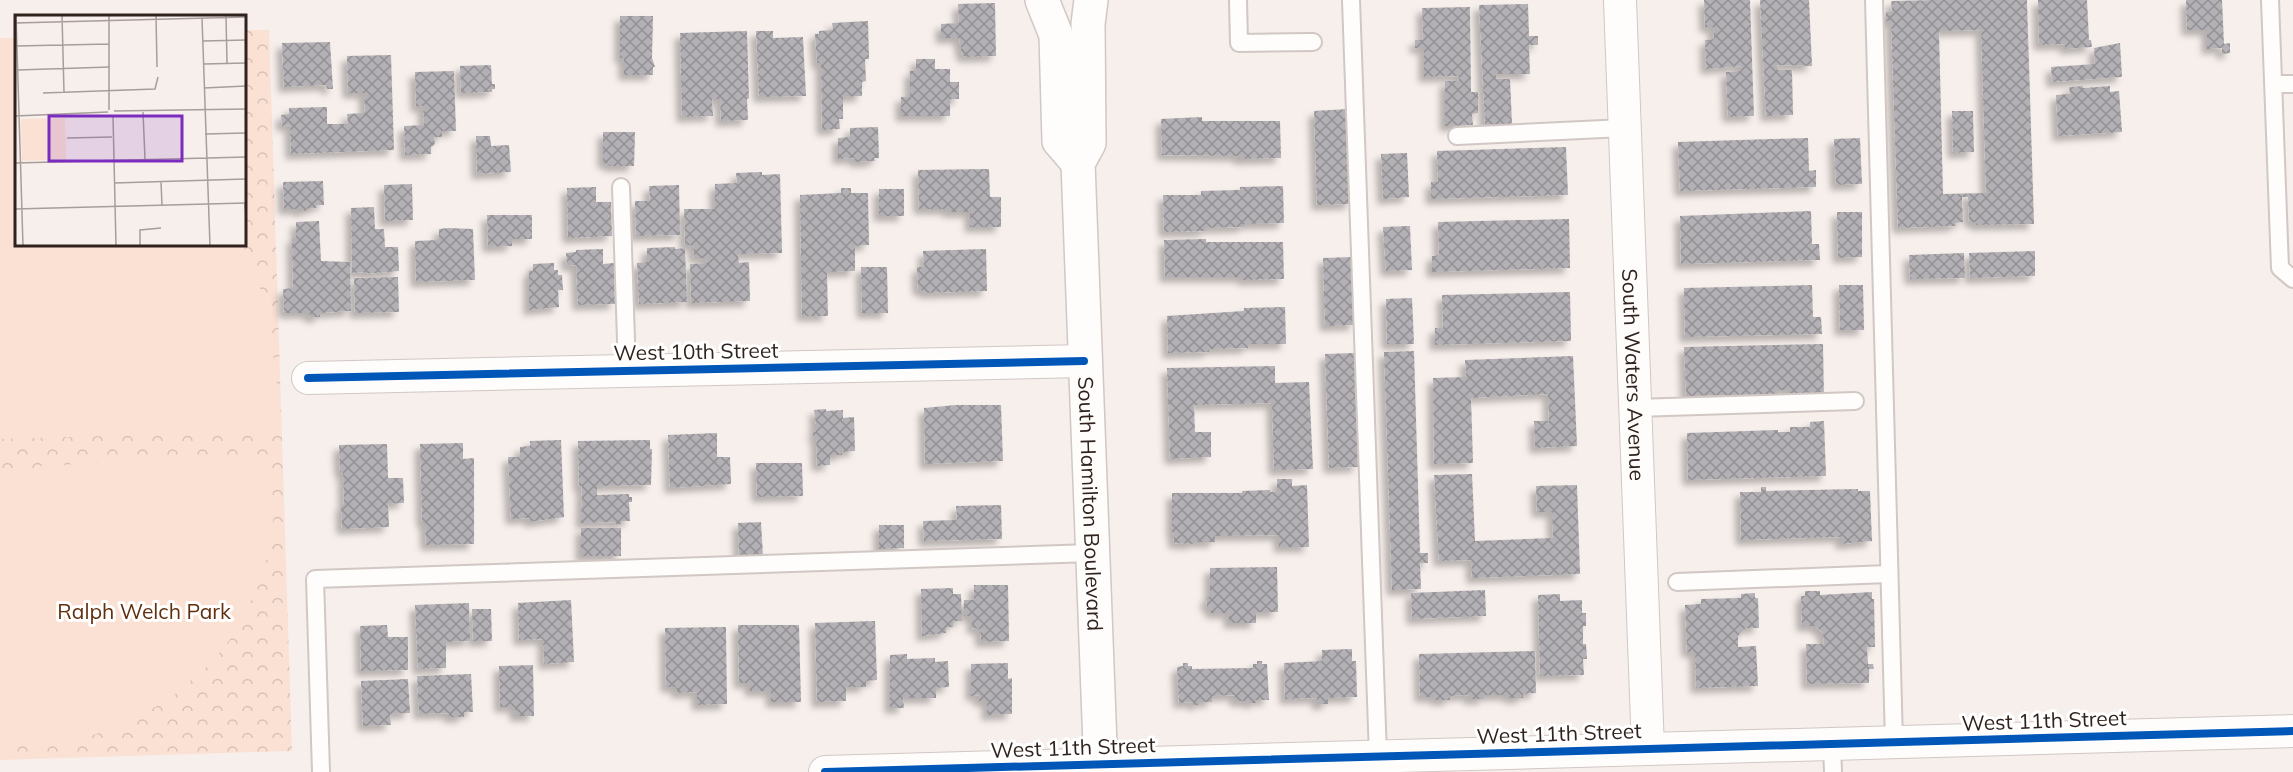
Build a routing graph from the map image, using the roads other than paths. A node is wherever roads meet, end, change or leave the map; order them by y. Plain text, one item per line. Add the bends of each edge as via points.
1 (1042, 0) edge
2 (1056, 0) edge
3 (1079, 0) edge
4 (1092, 0) edge
5 (1238, 0) edge
6 (1351, 0) edge
7 (1620, 0) edge
8 (1874, 0) edge
9 (2270, 0) edge
10 (1313, 42) dead end
11 (2275, 84) junction
12 (2293, 84) edge
13 (1624, 128) junction
14 (1457, 136) dead end
15 (1078, 163) junction
16 (621, 187) dead end
17 (2293, 279) edge
18 (1084, 361) junction
19 (627, 371) junction
20 (308, 378) dead end
21 (1855, 401) dead end
22 (1635, 408) junction
23 (1092, 553) junction
24 (1889, 574) junction
25 (1677, 582) dead end
26 (2293, 731) edge
27 (1894, 742) junction
28 (1648, 749) junction
29 (1378, 756) junction
30 (1833, 758) edge
31 (1101, 768) edge
32 (321, 772) edge
33 (825, 772) edge

1 - 15 street via 1056,35 1059,141
2 - 3 street
4 - 15 street, South Hamilton Boulevard via 1088,24 1089,143
5 - 10 lane via 1239,43
6 - 29 lane
7 - 13 street, South Waters Avenue
8 - 24 lane
9 - 11 lane
11 - 12 lane
11 - 17 lane via 2280,268
13 - 14 lane
13 - 22 street, South Waters Avenue
15 - 18 street, South Hamilton Boulevard
16 - 19 lane
18 - 19 street, West 10th Street
18 - 23 street, South Hamilton Boulevard
19 - 20 street, West 10th Street
21 - 22 lane
22 - 28 street, South Waters Avenue
23 - 31 street, South Hamilton Boulevard
23 - 32 lane via 315,579
24 - 25 lane
24 - 27 lane
26 - 27 street, West 11th Street
27 - 30 street, West 11th Street
28 - 29 street, West 11th Street
28 - 30 street, West 11th Street
29 - 31 street, West 11th Street
31 - 33 street, West 11th Street

